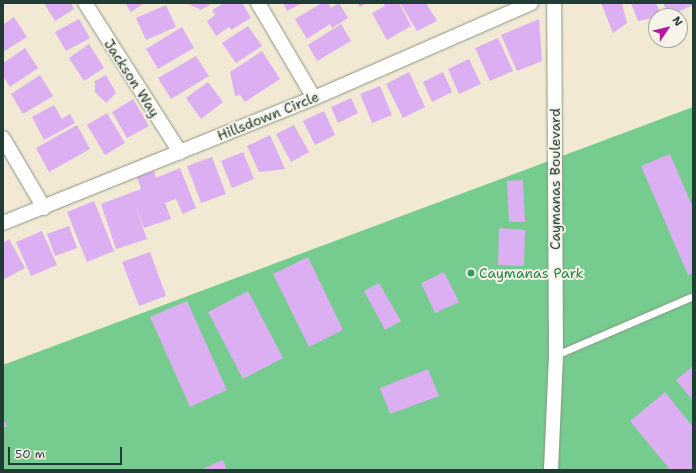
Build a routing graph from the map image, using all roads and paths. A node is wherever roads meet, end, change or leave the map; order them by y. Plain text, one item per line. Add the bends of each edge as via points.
1 (84, 3) edge
2 (258, 3) edge
3 (531, 3) edge
4 (554, 3) edge
5 (314, 98) junction
6 (3, 138) edge
7 (180, 152) junction
8 (44, 208) junction
9 (3, 223) edge
10 (693, 296) edge
11 (556, 355) junction
12 (551, 470) edge

1 - 7 street, Jackson Way
2 - 5 street
3 - 5 street, Hillsdown Circle
4 - 11 street, Caymanas Boulevard
5 - 7 street, Hillsdown Circle
6 - 8 street
7 - 8 street, Hillsdown Circle
8 - 9 street, Hillsdown Circle
10 - 11 lane
11 - 12 street, Caymanas Boulevard

